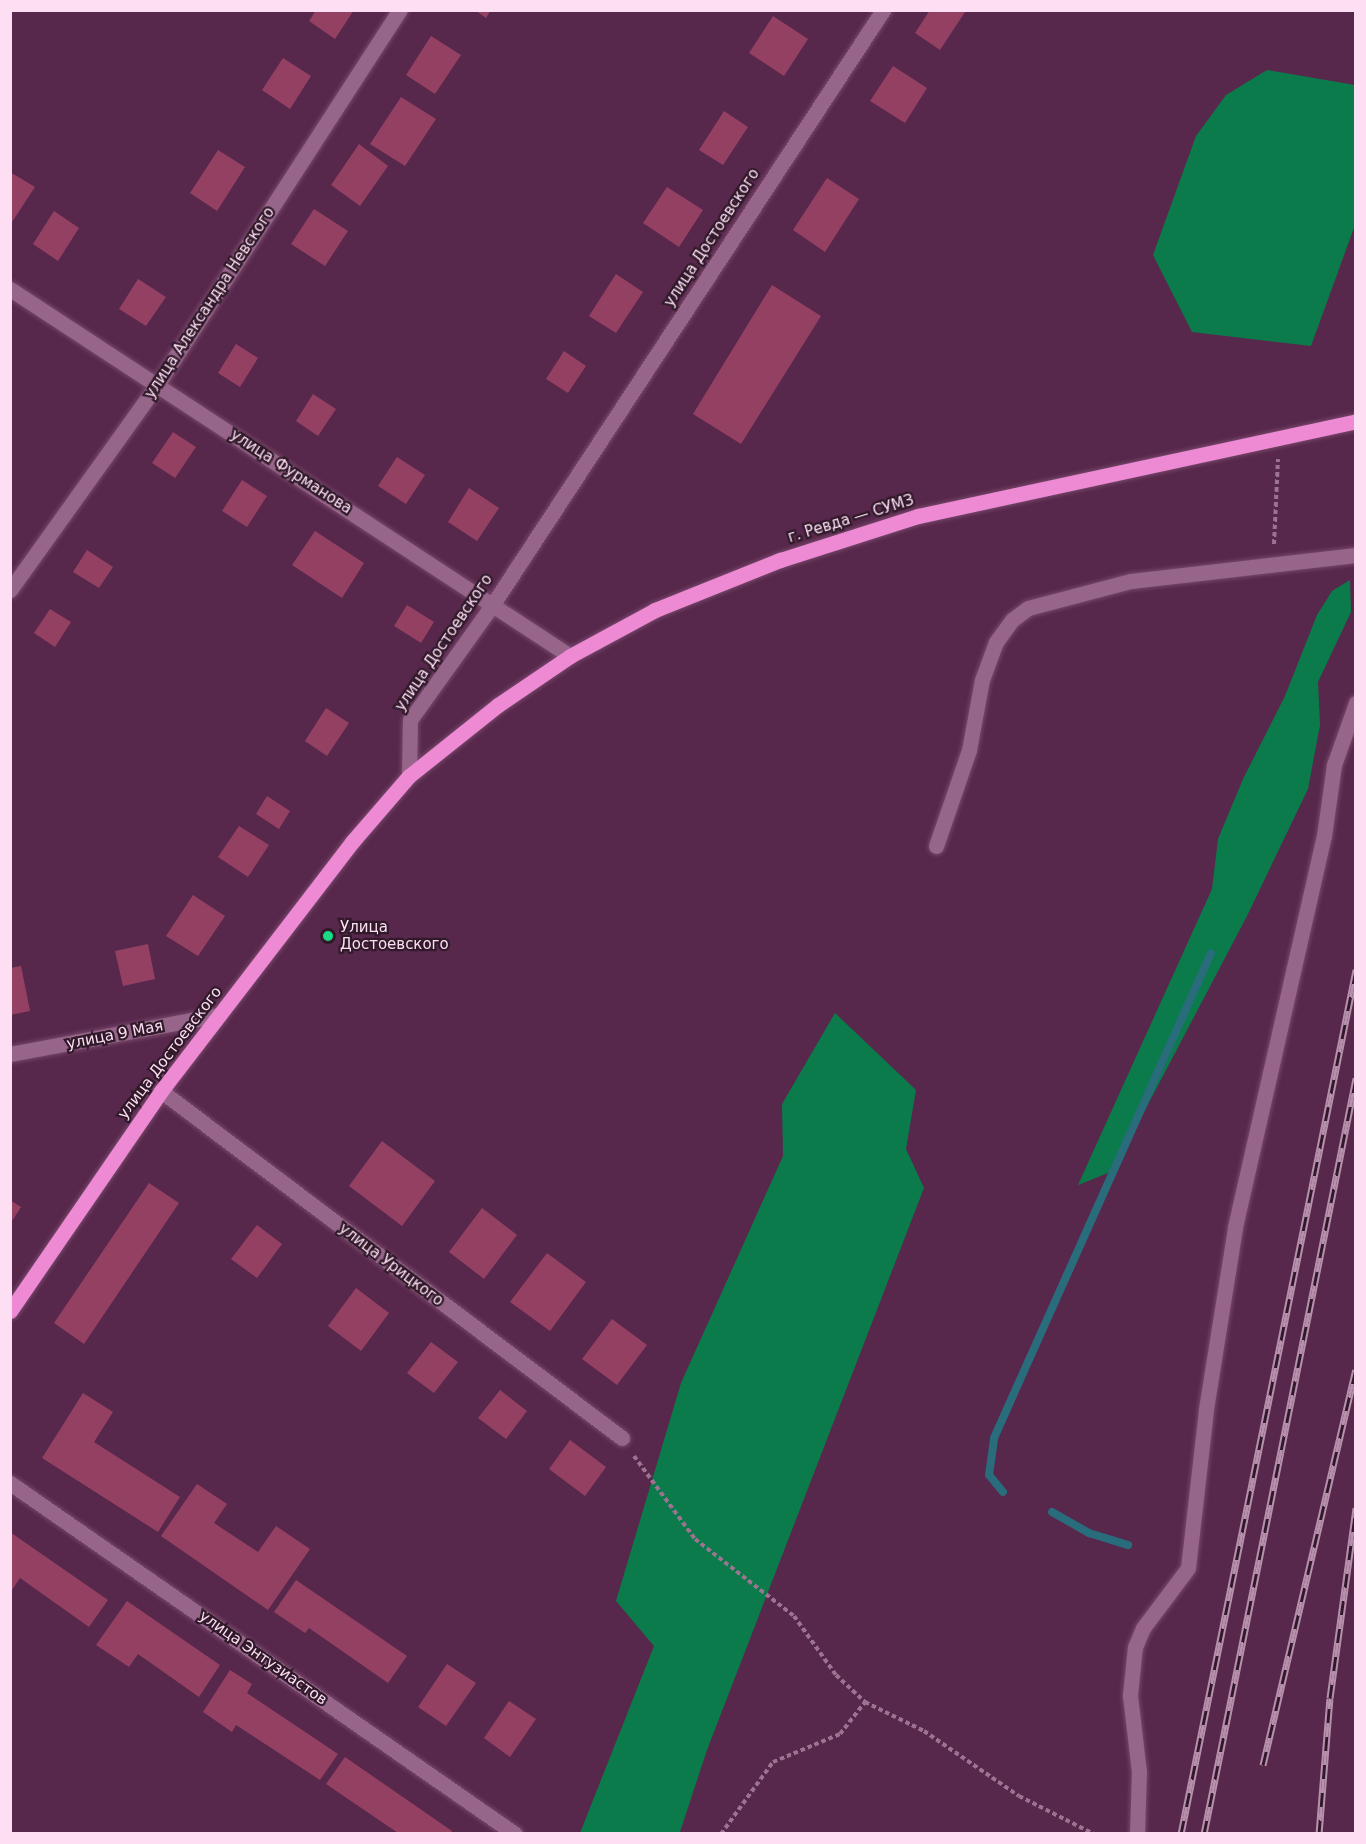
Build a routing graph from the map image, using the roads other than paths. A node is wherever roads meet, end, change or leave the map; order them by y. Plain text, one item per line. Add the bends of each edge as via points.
1 (400, 10) edge
2 (883, 10) edge
3 (10, 289) edge
4 (157, 385) junction
5 (1356, 421) edge
6 (1356, 555) edge
7 (10, 590) edge
8 (493, 604) junction
9 (570, 656) junction
10 (1356, 703) edge
11 (409, 776) junction
12 (936, 846) dead end
13 (219, 1016) junction
14 (10, 1054) edge
15 (161, 1091) junction
16 (10, 1311) edge
17 (622, 1438) road end
18 (10, 1483) edge
19 (515, 1833) edge
20 (1137, 1833) edge

1 - 4 street, улица Александра Невского
2 - 8 street, улица Достоевского
3 - 4 street, улица Фурманова
4 - 7 street, улица Александра Невского
4 - 8 street, улица Фурманова
5 - 9 main road, г. Ревда — СУМЗ via 918,516 780,560 666,606
6 - 12 street via 1081,591 1028,608 1012,620 996,642 982,680 969,750
8 - 9 street, улица Фурманова
8 - 11 street, улица Достоевского via 410,720
9 - 11 main road, г. Ревда — СУМЗ via 498,705
10 - 20 street via 1334,765 1324,836 1235,1227 1206,1409 1188,1568 1134,1647 1130,1695 1139,1772
11 - 13 main road, улица Достоевского via 352,842
13 - 14 street, улица 9 Мая
13 - 15 main road, улица Достоевского
15 - 16 main road, улица Достоевского
15 - 17 street, улица Урицкого
18 - 19 street, улица Энтузиастов

